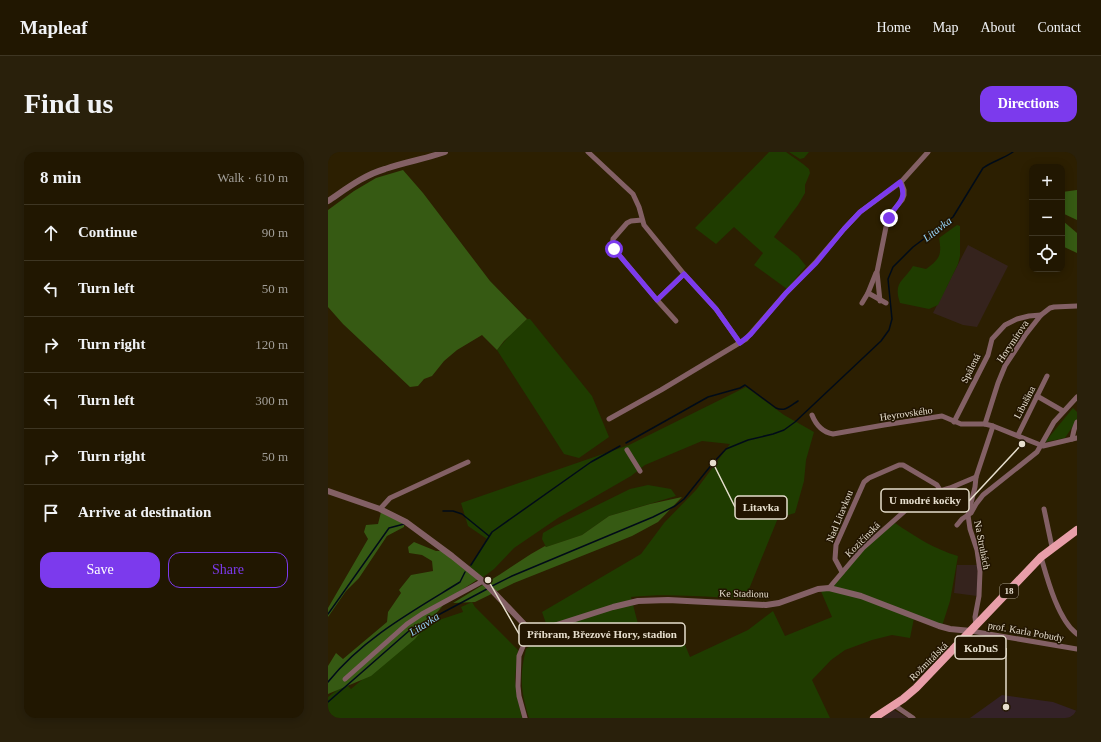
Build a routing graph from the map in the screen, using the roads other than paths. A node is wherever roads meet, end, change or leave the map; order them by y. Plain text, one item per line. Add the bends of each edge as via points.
1 (445, 152) edge
2 (588, 152) edge
3 (928, 152) edge
4 (900, 182) junction
5 (328, 201) edge
6 (642, 220) junction
7 (877, 272) junction
8 (684, 274) junction
9 (868, 293) junction
10 (657, 300) junction
11 (880, 301) junction
12 (862, 303) dead end
13 (886, 303) dead end
14 (1077, 306) edge
15 (1042, 315) junction
16 (676, 321) dead end
17 (740, 343) junction
18 (1047, 376) dead end
19 (1037, 396) junction
20 (1077, 397) edge
21 (1063, 411) junction
22 (812, 415) dead end
23 (609, 419) dead end
24 (954, 422) junction
25 (1077, 422) edge
26 (985, 424) junction
27 (993, 426) junction
28 (1018, 435) junction
29 (1075, 438) edge
30 (1040, 445) junction
31 (627, 450) dead end
32 (468, 462) dead end
33 (640, 471) dead end
34 (976, 477) junction
35 (940, 490) junction
36 (328, 491) edge
37 (380, 509) junction
38 (1044, 509) dead end
39 (968, 515) junction
40 (957, 525) dead end
41 (1077, 530) edge
42 (1052, 548) junction
43 (1041, 557) junction
44 (842, 572) junction
45 (484, 582) junction
46 (829, 588) junction
47 (974, 628) junction
48 (535, 630) junction
49 (1077, 634) edge
50 (1077, 649) edge
51 (345, 679) dead end
52 (894, 705) junction
53 (525, 718) edge
54 (874, 718) edge
55 (913, 718) edge

1 - 5 street via 379,171 363,178
2 - 6 street via 634,194
3 - 4 street
4 - 7 street via 904,195 887,222
4 - 17 street via 860,212 751,334
6 - 8 street
6 - 10 street via 627,223 613,239 612,246
7 - 9 street
7 - 11 street
8 - 10 street
8 - 17 street via 716,309
9 - 11 street
9 - 12 street
10 - 16 street
11 - 13 street
14 - 15 street via 1050,308
15 - 24 street, Spálená via 1017,319 1005,325 992,339 988,355
15 - 26 street, Horymírova via 1005,366
17 - 23 street
18 - 19 street, Libušina
19 - 21 street
19 - 28 street, Libušina
20 - 21 street, Na Struhách
21 - 30 street, Na Struhách
22 - 24 street, Heyrovského via 821,429 833,434 942,416
24 - 26 street, Heyrovského
25 - 29 street
26 - 27 street, Heyrovského
27 - 28 street, Heyrovského
27 - 34 street, Na Struhách
28 - 30 street, Heyrovského
29 - 30 street via 1047,446
30 - 39 street, Na Struhách via 1037,452 983,495
31 - 33 street
32 - 37 street via 390,498
34 - 35 street, Kozičínská
34 - 39 street, Na Struhách
35 - 44 street, Kozičínská via 906,510 863,548
35 - 44 street, Nad Litavkou via 937,485 903,465 864,482 836,545 835,559
36 - 37 street
37 - 45 street via 406,522
38 - 42 street
39 - 40 street, Na Struhách
39 - 47 street, Na Struhách via 980,570
41 - 42 main road, Rožmitálská / 18
42 - 43 main road, Rožmitálská / 18
43 - 47 main road, Rožmitálská / 18
43 - 49 street via 1056,601 1070,628
44 - 46 street, Kozičínská
45 - 48 street via 525,625
45 - 51 street via 407,624
46 - 47 street, Ke Stadionu via 861,596 944,628
46 - 48 street, Ke Stadionu via 766,605 638,601
47 - 50 street, prof. Karla Pobudy
47 - 52 main road, Rožmitálská / 18 via 916,688
48 - 53 street via 524,644 519,656 518,686
52 - 54 main road, Rožmitálská / 18
52 - 55 street

